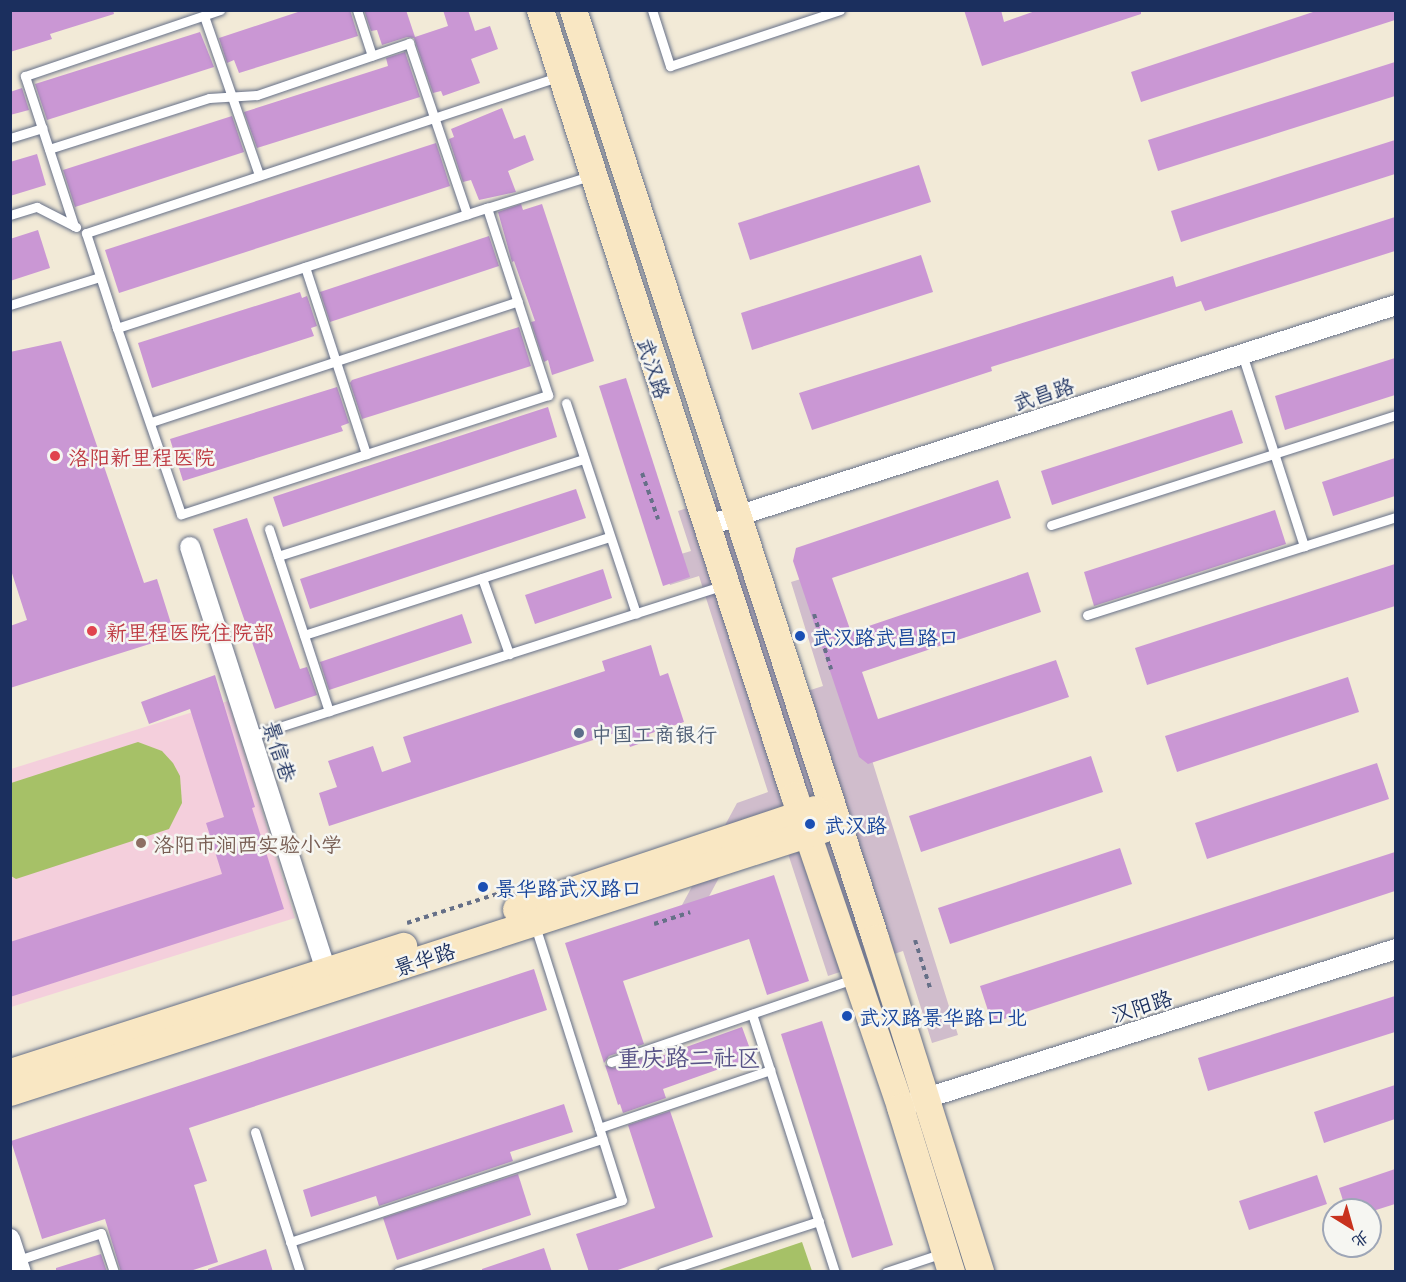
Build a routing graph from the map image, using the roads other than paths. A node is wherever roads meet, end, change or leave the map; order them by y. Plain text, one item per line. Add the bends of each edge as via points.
1 (220, 10) edge
2 (357, 10) edge
3 (540, 10) edge
4 (573, 10) edge
5 (652, 10) edge
6 (840, 10) edge
7 (204, 16) junction
8 (372, 56) junction
9 (560, 76) junction
10 (232, 96) junction
11 (435, 118) junction
12 (42, 128) junction
13 (10, 138) edge
14 (49, 149) junction
15 (259, 175) junction
16 (592, 175) junction
17 (487, 208) junction
18 (467, 214) junction
19 (10, 215) edge
20 (74, 226) junction
21 (86, 233) junction
22 (305, 267) junction
23 (100, 277) junction
24 (518, 302) junction
25 (10, 304) edge
26 (1395, 305) edge
27 (117, 328) junction
28 (1242, 354) junction
29 (336, 361) junction
30 (566, 403) dead end
31 (1395, 415) edge
32 (151, 422) junction
33 (366, 454) junction
34 (1274, 454) junction
35 (584, 459) junction
36 (737, 516) junction
37 (1395, 517) edge
38 (1051, 525) dead end
39 (706, 526) junction
40 (269, 529) dead end
41 (610, 537) junction
42 (1304, 546) junction
43 (190, 547) dead end
44 (278, 556) junction
45 (482, 578) junction
46 (725, 585) junction
47 (636, 614) junction
48 (1088, 615) dead end
49 (304, 635) junction
50 (509, 654) junction
51 (329, 711) junction
52 (251, 736) junction
53 (834, 814) junction
54 (803, 824) junction
55 (524, 906) junction
56 (1395, 949) edge
57 (326, 970) junction
58 (856, 978) junction
59 (752, 1014) junction
60 (611, 1062) dead end
61 (770, 1070) junction
62 (10, 1072) edge
63 (10, 1092) edge
64 (926, 1099) junction
65 (900, 1107) junction
66 (599, 1128) junction
67 (255, 1132) dead end
68 (602, 1139) junction
69 (819, 1221) junction
70 (10, 1239) edge
71 (290, 1242) junction
72 (948, 1262) edge
73 (19, 1266) edge
74 (114, 1272) edge
75 (300, 1272) edge
76 (398, 1272) edge
77 (662, 1272) edge
78 (835, 1272) edge
79 (886, 1272) edge
80 (980, 1272) edge

1 - 7 lane
2 - 8 lane
3 - 9 main road, 武汉路
4 - 36 main road, 武汉路
5 - 6 lane via 670,66
7 - 10 lane
7 - 12 lane via 25,76
8 - 10 lane via 257,96
8 - 11 lane via 409,43
9 - 11 lane
9 - 16 main road, 武汉路
10 - 14 lane via 209,98
10 - 15 lane
11 - 15 lane
11 - 18 lane
12 - 13 lane
12 - 14 lane
14 - 20 lane
15 - 21 lane
16 - 17 lane
16 - 39 main road, 武汉路
17 - 18 lane
17 - 24 lane
18 - 22 lane
19 - 20 lane via 37,207
20 - 21 lane
21 - 23 lane
22 - 27 lane
22 - 29 lane
23 - 25 lane
23 - 27 lane
24 - 29 lane
24 - 33 lane via 548,394
26 - 28 street, 武昌路
27 - 32 lane
28 - 34 lane
28 - 36 street, 武昌路
29 - 32 lane
29 - 33 lane
30 - 35 lane
31 - 34 lane
32 - 33 lane via 181,514
34 - 38 lane
34 - 42 lane
35 - 41 lane
35 - 44 lane
36 - 39 street, 武昌路
36 - 53 main road, 武汉路
37 - 42 lane
39 - 46 main road, 武汉路
40 - 44 lane
41 - 45 lane
41 - 47 lane
42 - 48 lane
43 - 52 street, 景信巷
44 - 49 lane
45 - 49 lane
45 - 50 lane
46 - 47 lane
46 - 54 main road, 武汉路
47 - 50 lane
49 - 51 lane
50 - 51 lane
51 - 52 lane
52 - 57 street, 景信巷
53 - 54 main road, 景华路
53 - 64 main road, 武汉路
54 - 55 main road, 景华路
54 - 58 main road, 武汉路
55 - 57 main road, 景华路
55 - 63 main road, 景华路
55 - 66 lane
56 - 64 street, 汉阳路
57 - 62 main road, 景华路
58 - 59 lane
58 - 65 main road, 武汉路
59 - 60 lane
59 - 61 lane
61 - 66 lane
61 - 69 lane
64 - 65 street, 汉阳路
64 - 80 main road, 武汉路
65 - 72 main road, 武汉路
66 - 68 lane
67 - 71 lane
68 - 71 lane
68 - 76 lane via 622,1200
69 - 77 lane
69 - 78 lane
70 - 73 street
71 - 75 lane
72 - 79 lane
73 - 74 lane via 101,1233

